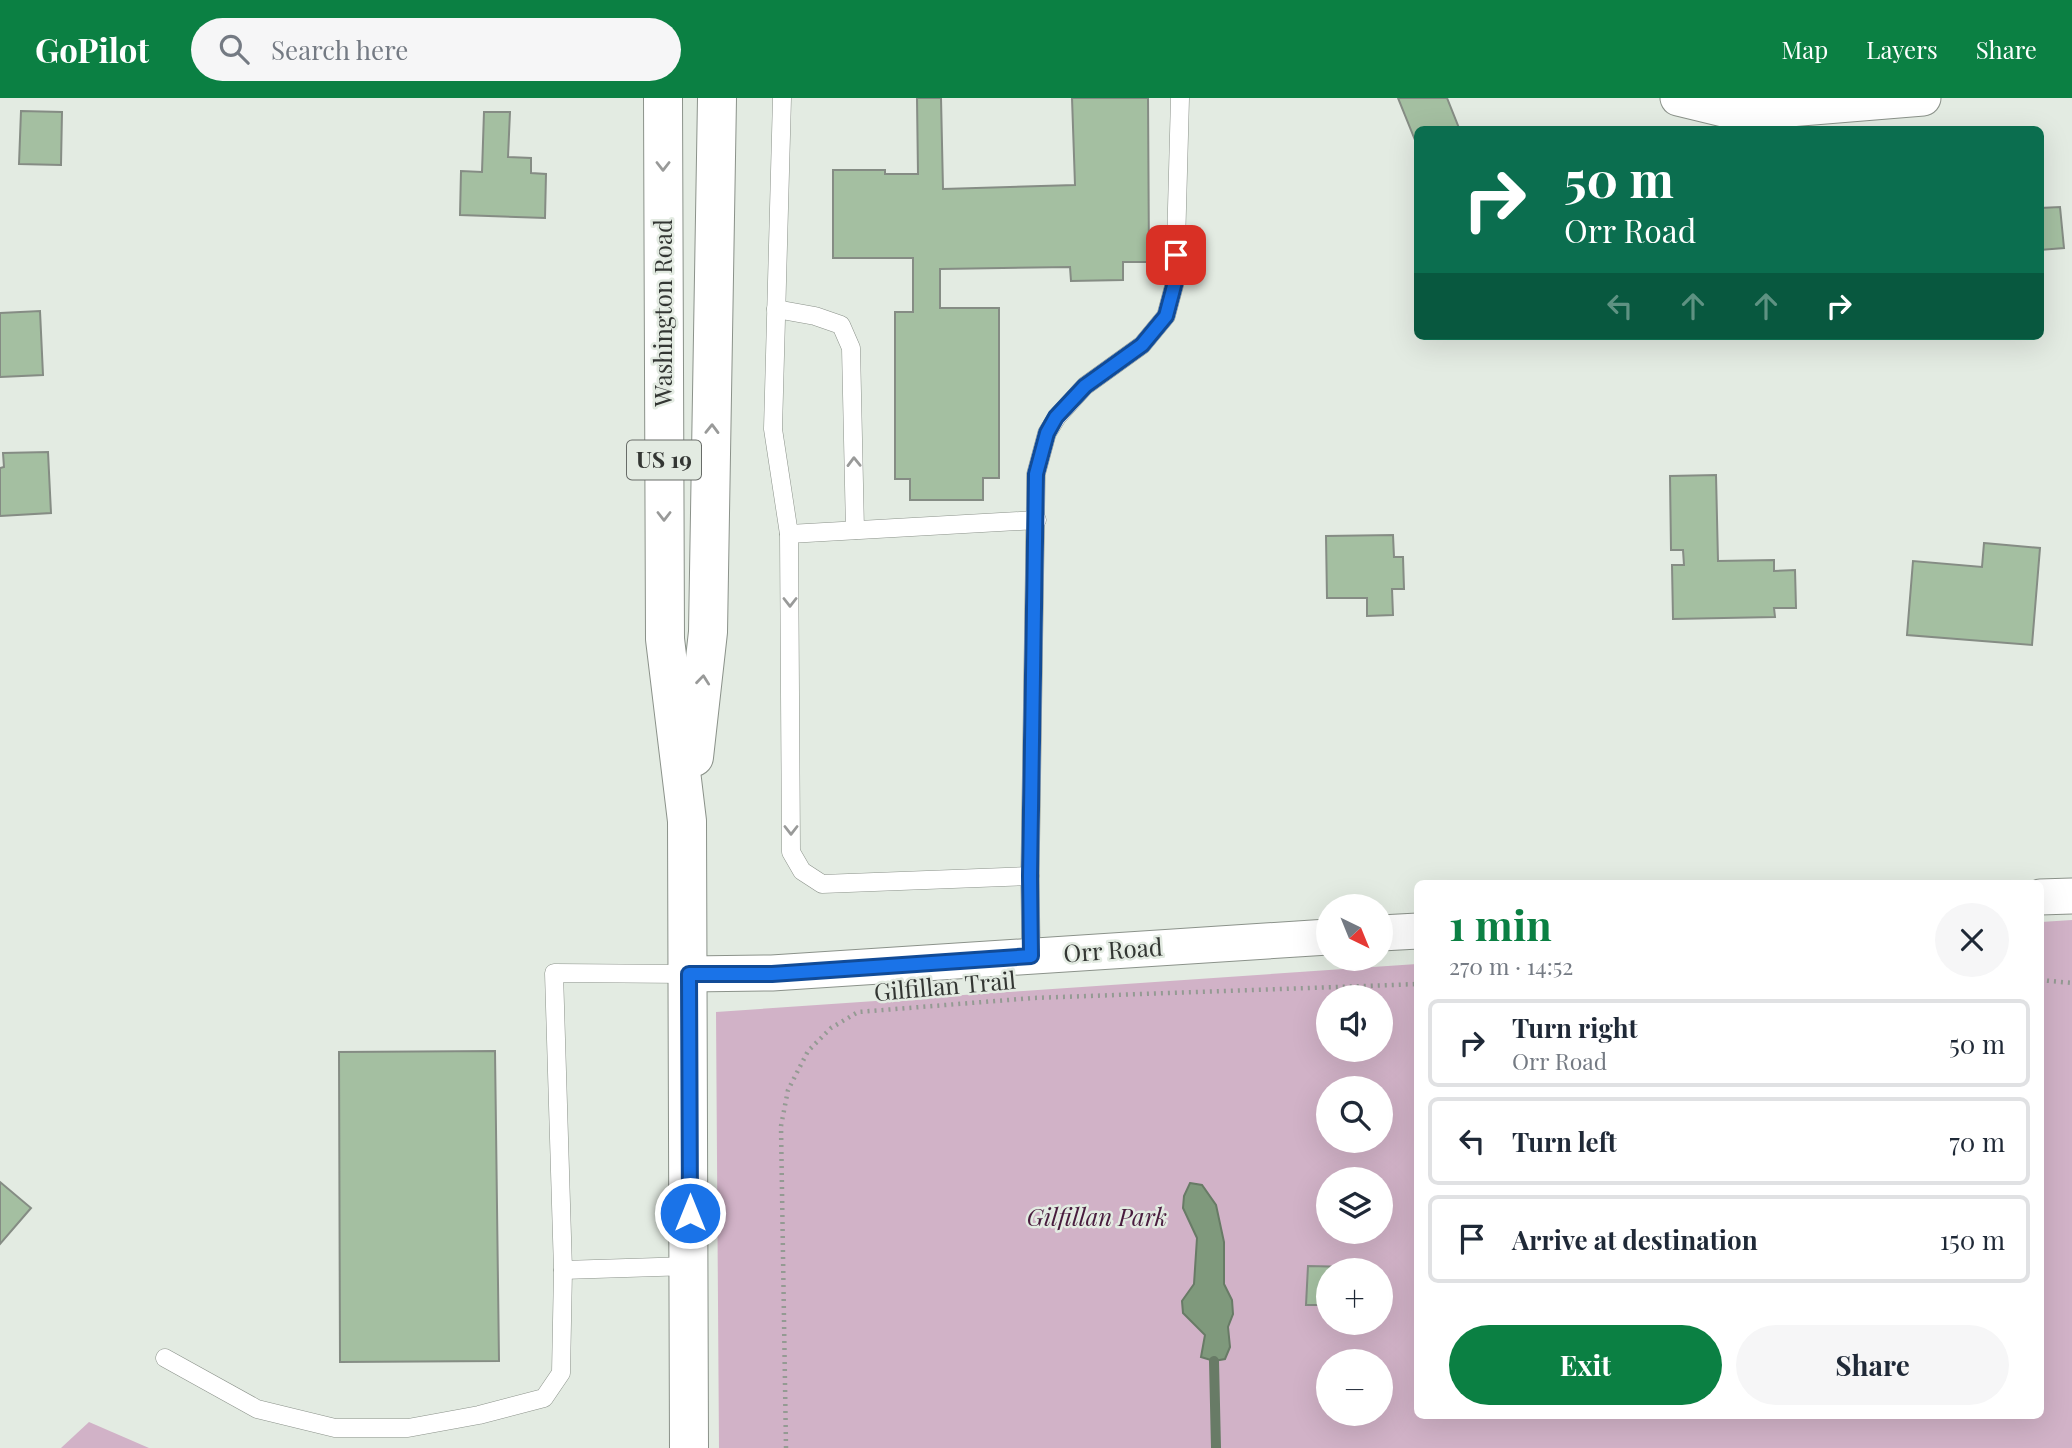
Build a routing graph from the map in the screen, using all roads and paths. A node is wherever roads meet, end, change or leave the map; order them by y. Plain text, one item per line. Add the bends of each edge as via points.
1 (663, 98) edge
2 (718, 98) edge
3 (782, 98) edge
4 (1180, 98) edge
5 (1678, 98) edge
6 (1923, 98) edge
7 (776, 309) junction
8 (1037, 520) junction
9 (855, 530) junction
10 (789, 534) junction
11 (687, 821) junction
12 (1030, 876) junction
13 (2072, 896) edge
14 (2044, 897) edge
15 (1414, 931) edge
16 (1393, 932) edge
17 (1316, 938) edge
18 (1031, 956) junction
19 (689, 974) junction
20 (2044, 980) edge
21 (2072, 983) edge
22 (1414, 984) edge
23 (690, 1266) junction
24 (563, 1270) junction
25 (165, 1358) dead end
26 (689, 1448) edge
27 (786, 1448) edge

1 -> 11 main road, Washington Road / US 19 via 665,639
11 -> 2 main road, Washington Road / US 19 via 708,632
3 - 7 lane
4 - 8 lane via 1175,282 1166,316 1142,345 1085,386 1056,417 1036,474
5 - 6 street via 1740,113
9 -> 7 lane via 851,348 841,326
7 - 10 lane via 773,429
8 - 9 lane
8 - 12 lane
9 - 10 lane
10 -> 12 lane via 791,852 802,872 822,884
11 - 19 main road, Washington Road / US 19
12 - 18 lane
13 - 14 street
15 - 16 street
17 - 18 street, Orr Road
18 - 19 street, Orr Road via 772,974
19 - 23 main road, Washington Road / US 19
19 - 24 lane via 554,973
20 - 21 path
22 - 27 path, Gilfillan Trail via 1033,998 858,1012 831,1028 808,1051 788,1090 781,1126
23 - 24 lane
23 - 26 main road, Washington Road / US 19
24 - 25 lane via 561,1373 544,1398 479,1415 408,1428 335,1428 257,1409

